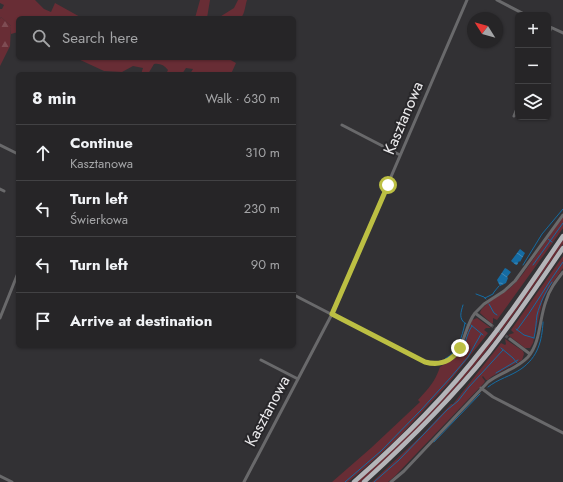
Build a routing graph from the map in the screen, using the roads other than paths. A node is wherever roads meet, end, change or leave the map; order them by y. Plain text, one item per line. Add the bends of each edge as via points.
1 (467, 0) edge
2 (497, 0) edge
3 (520, 12) edge
4 (551, 27) edge
5 (563, 33) edge
6 (342, 125) dead end
7 (0, 145) edge
8 (16, 153) edge
9 (400, 155) junction
10 (563, 215) edge
11 (563, 236) edge
12 (563, 248) edge
13 (563, 272) edge
14 (16, 278) edge
15 (296, 296) edge
16 (475, 313) junction
17 (332, 314) junction
18 (0, 318) edge
19 (491, 324) tunnel mouth
20 (510, 339) tunnel mouth
21 (530, 354) junction
22 (261, 360) dead end
23 (298, 379) junction
24 (481, 388) junction
25 (563, 433) edge
26 (0, 476) edge
27 (12, 482) edge
28 (244, 482) edge
29 (354, 482) edge
30 (364, 482) edge
31 (392, 482) edge

1 - 9 street, Kasztanowa
2 - 3 street
4 - 5 street
6 - 9 street
7 - 8 street
9 - 17 street, Kasztanowa
10 - 16 street via 515,281
11 - 29 highway via 477,356 418,422
12 - 30 highway via 477,366 416,433
13 - 21 street via 547,298 537,340
14 - 18 street
15 - 17 street
16 - 17 street via 458,352 438,364 418,359
16 - 19 street
17 - 23 street, Kasztanowa
20 - 21 street
21 - 24 street via 521,363
22 - 23 street
23 - 28 street, Kasztanowa
24 - 25 street via 496,399
24 - 31 street
26 - 27 street

